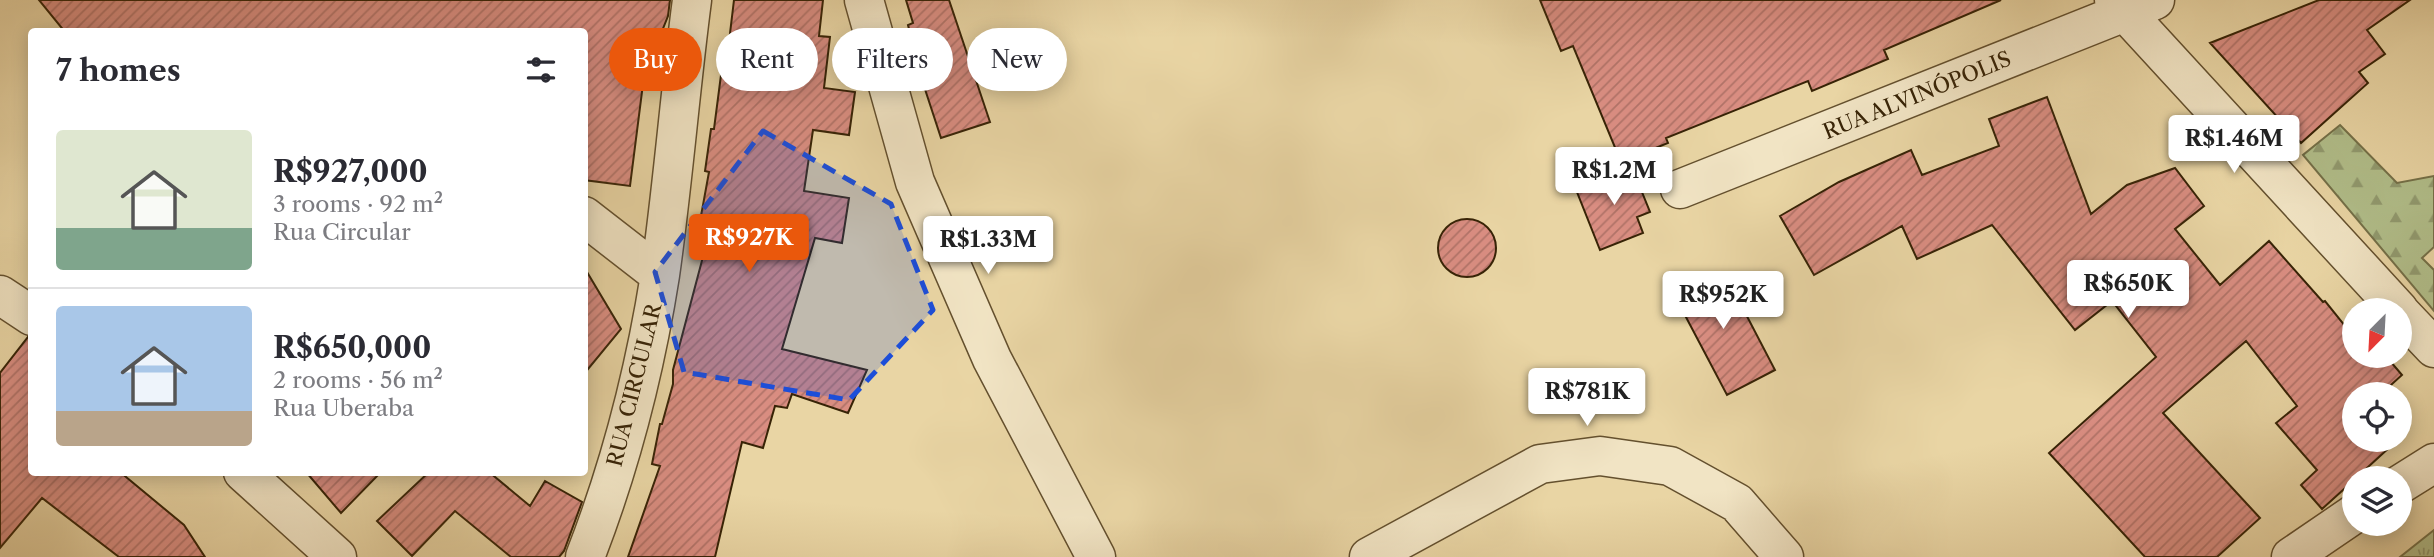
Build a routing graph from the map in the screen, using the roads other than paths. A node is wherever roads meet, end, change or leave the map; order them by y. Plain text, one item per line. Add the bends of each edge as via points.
1 (692, 0) edge
2 (864, 0) edge
3 (2131, 4) edge
4 (1680, 189) dead end
5 (588, 219) edge
6 (660, 275) junction
7 (0, 295) edge
8 (2388, 298) edge
9 (28, 313) edge
10 (2412, 324) edge
11 (2434, 348) edge
12 (2434, 463) edge
13 (247, 476) edge
14 (2412, 477) edge
15 (2342, 522) edge
16 (337, 557) edge
17 (585, 557) edge
18 (1096, 557) edge
19 (1369, 557) edge
20 (1784, 557) edge
21 (2291, 557) edge

1 - 6 street, RUA CIRCULAR
2 - 18 street via 915,182 992,359
3 - 4 street, RUA ALVINÓPOLIS
3 - 8 street
5 - 6 street
6 - 17 street, RUA CIRCULAR via 638,386
7 - 9 street
10 - 11 street
12 - 14 street
13 - 16 street
15 - 21 street
19 - 20 street via 1540,464 1600,456 1670,466 1681,472 1737,503

